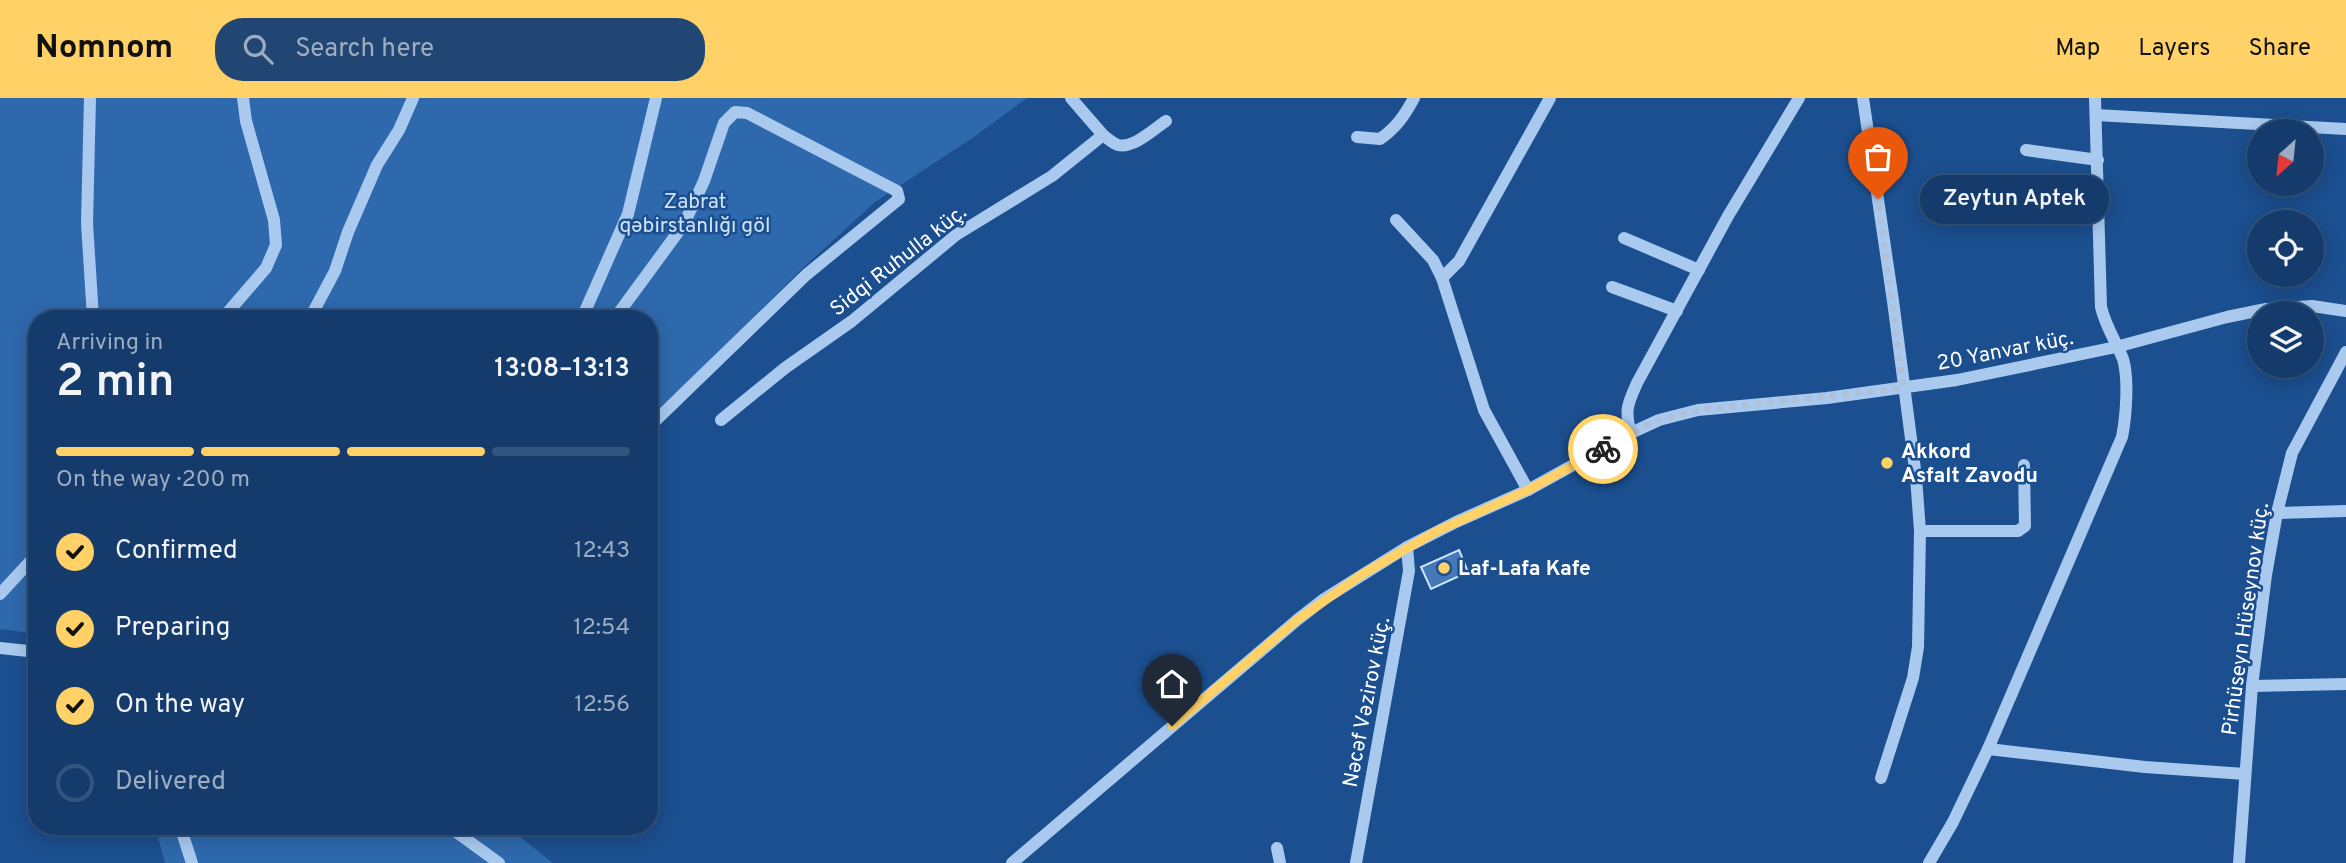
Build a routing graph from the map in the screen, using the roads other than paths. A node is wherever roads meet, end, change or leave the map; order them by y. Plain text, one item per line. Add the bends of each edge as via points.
1 (90, 98) edge
2 (243, 98) edge
3 (413, 98) edge
4 (656, 98) edge
5 (1071, 98) edge
6 (1414, 98) edge
7 (1550, 98) edge
8 (1799, 98) edge
9 (1863, 98) edge
10 (2095, 98) edge
11 (2096, 115) junction
12 (1166, 121) dead end
13 (2346, 129) edge
14 (1103, 135) junction
15 (1357, 137) dead end
16 (2026, 150) dead end
17 (2098, 160) junction
18 (1396, 220) dead end
19 (1624, 238) dead end
20 (1699, 270) junction
21 (1442, 278) junction
22 (1612, 287) dead end
23 (92, 310) edge
24 (230, 310) edge
25 (314, 310) edge
26 (586, 310) edge
27 (621, 310) edge
28 (1676, 311) junction
29 (2346, 311) edge
30 (2116, 347) junction
31 (2346, 352) edge
32 (1903, 388) junction
33 (658, 418) edge
34 (720, 420) dead end
35 (1631, 433) junction
36 (2024, 465) dead end
37 (1528, 490) junction
38 (2346, 511) edge
39 (2277, 513) junction
40 (1920, 531) junction
41 (1407, 547) junction
42 (28, 564) edge
43 (0, 594) edge
44 (0, 648) edge
45 (28, 651) edge
46 (2346, 684) edge
47 (2252, 687) junction
48 (1988, 749) junction
49 (2245, 774) junction
50 (1881, 778) dead end
51 (183, 835) edge
52 (460, 835) edge
53 (1277, 848) dead end
54 (192, 863) edge
55 (499, 863) edge
56 (1012, 863) edge
57 (1280, 863) edge
58 (1356, 863) edge
59 (1928, 863) edge
60 (2239, 863) edge

1 - 23 street via 87,223
2 - 24 street via 274,220 276,245 266,268
3 - 25 street via 377,165 335,271
4 - 26 street via 628,214
5 - 14 street
6 - 15 street via 1404,117 1380,139
7 - 21 street via 1459,261
8 - 20 street
9 - 32 street
10 - 11 street
11 - 13 street
11 - 17 street
12 - 14 street via 1125,145 1115,145
14 - 34 street, Sidqi Ruhulla küç. via 1052,176 956,235 852,321
16 - 17 street
17 - 30 street via 2101,307
18 - 21 street via 1433,260
19 - 20 street
20 - 28 street
21 - 37 street via 1484,410
22 - 28 street
27 - 33 street via 684,224 724,122 735,112 747,113 897,191 899,199 806,275
28 - 35 street via 1628,405
29 - 30 street, 20 Yanvar küç. via 2312,306 2266,309
30 - 32 street, 20 Yanvar küç.
30 - 48 street via 2123,360 2125,388 2122,437
31 - 39 street, Pirhüseyn Hüseynov küç. via 2292,453
32 - 35 street, 20 Yanvar küç. via 1698,410
32 - 40 street
35 - 37 street, 20 Yanvar küç.
36 - 40 street via 2025,526 2018,531
37 - 41 street, 20 Yanvar küç.
38 - 39 street
39 - 47 street, Pirhüseyn Hüseynov küç.
40 - 50 street via 1918,647 1913,678
41 - 56 street, 20 Yanvar küç. via 1297,620
41 - 58 street, Nəcəf Vəzirov küç. via 1409,571
42 - 43 street
44 - 45 street
46 - 47 street
47 - 49 street, Pirhüseyn Hüseynov küç.
48 - 49 street
48 - 59 street
49 - 60 street, Pirhüseyn Hüseynov küç.
51 - 54 street
52 - 55 street
53 - 57 street

